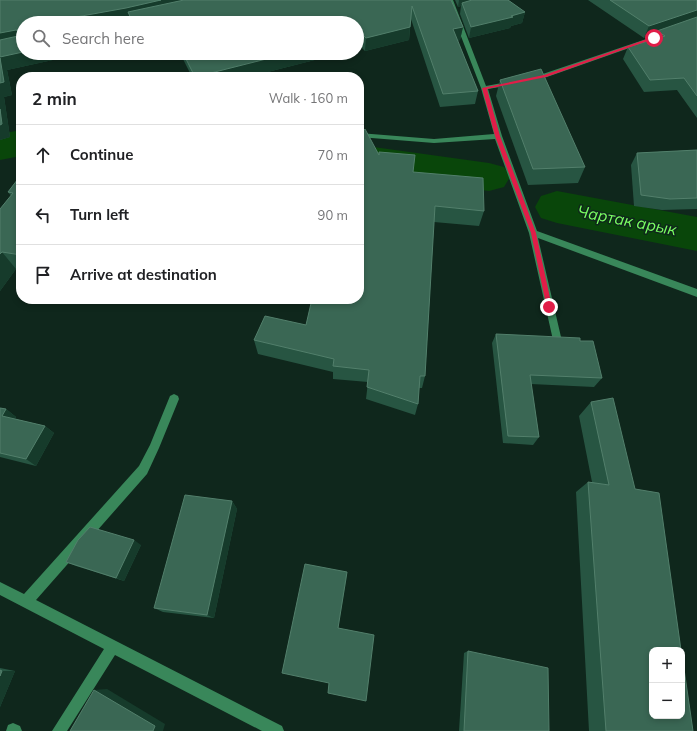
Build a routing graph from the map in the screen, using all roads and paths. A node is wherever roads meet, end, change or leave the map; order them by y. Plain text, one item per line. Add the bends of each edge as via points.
1 (450, 0) edge
2 (676, 30) edge
3 (484, 88) junction
4 (364, 135) edge
5 (498, 136) junction
6 (533, 233) junction
7 (697, 293) edge
8 (556, 337) edge
9 (174, 398) dead end
10 (0, 588) edge
11 (26, 601) junction
12 (113, 646) junction
13 (59, 731) edge
14 (277, 731) edge

1 - 3 street
2 - 3 street via 545,76
3 - 5 street
4 - 5 street via 434,141
5 - 6 street
6 - 7 street
6 - 8 street
9 - 11 street via 143,470
10 - 11 street
11 - 12 street
12 - 13 street
12 - 14 street

